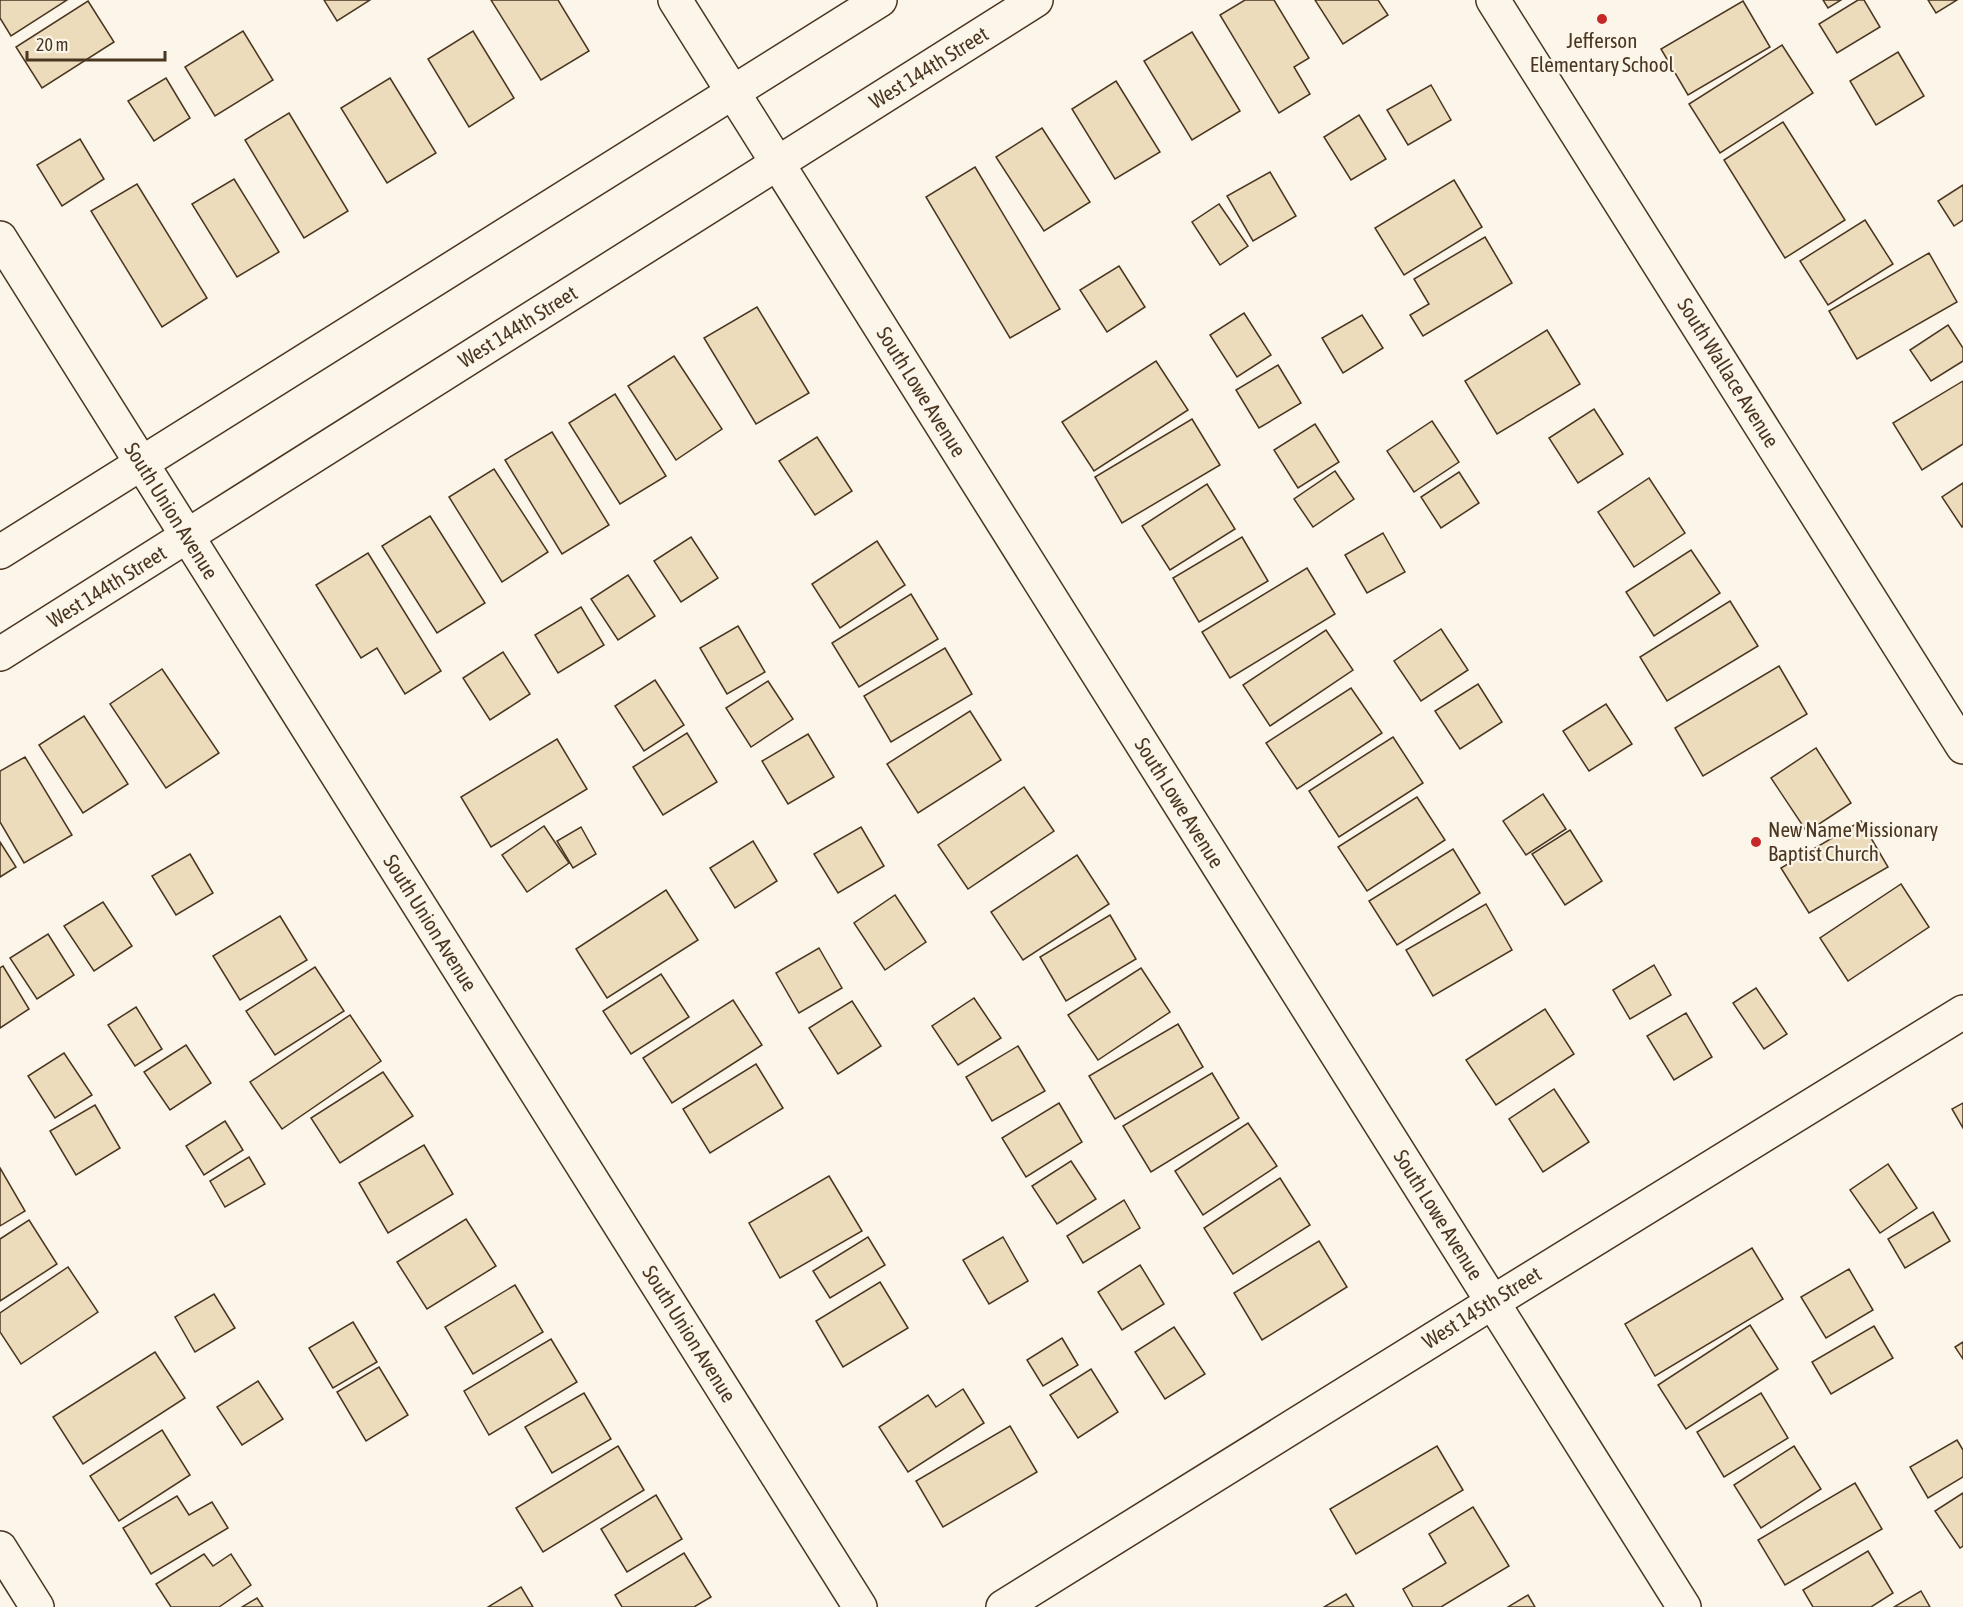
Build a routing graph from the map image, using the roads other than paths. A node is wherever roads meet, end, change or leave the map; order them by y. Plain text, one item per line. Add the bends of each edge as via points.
1 (675, 0) edge
2 (880, 0) edge
3 (1036, 0) edge
4 (1493, 0) edge
5 (733, 92) junction
6 (777, 164) junction
7 (0, 238) edge
8 (142, 463) junction
9 (187, 537) junction
10 (0, 552) edge
11 (0, 654) edge
12 (1963, 747) edge
13 (1963, 1012) edge
14 (1492, 1302) junction
15 (0, 1548) edge
16 (37, 1607) edge
17 (860, 1607) edge
18 (1003, 1607) edge
19 (1684, 1607) edge

1 - 5 street, South Lowe Avenue
2 - 5 street
3 - 6 street, West 144th Street
4 - 12 street, South Wallace Avenue
5 - 6 street, South Lowe Avenue
5 - 8 street
6 - 9 street, West 144th Street
6 - 14 street, South Lowe Avenue
7 - 8 street, South Union Avenue
8 - 9 street, South Union Avenue
8 - 10 street
9 - 11 street, West 144th Street
9 - 17 street, South Union Avenue
13 - 14 street, West 145th Street
14 - 18 street, West 145th Street
14 - 19 street, South Lowe Avenue
15 - 16 street

